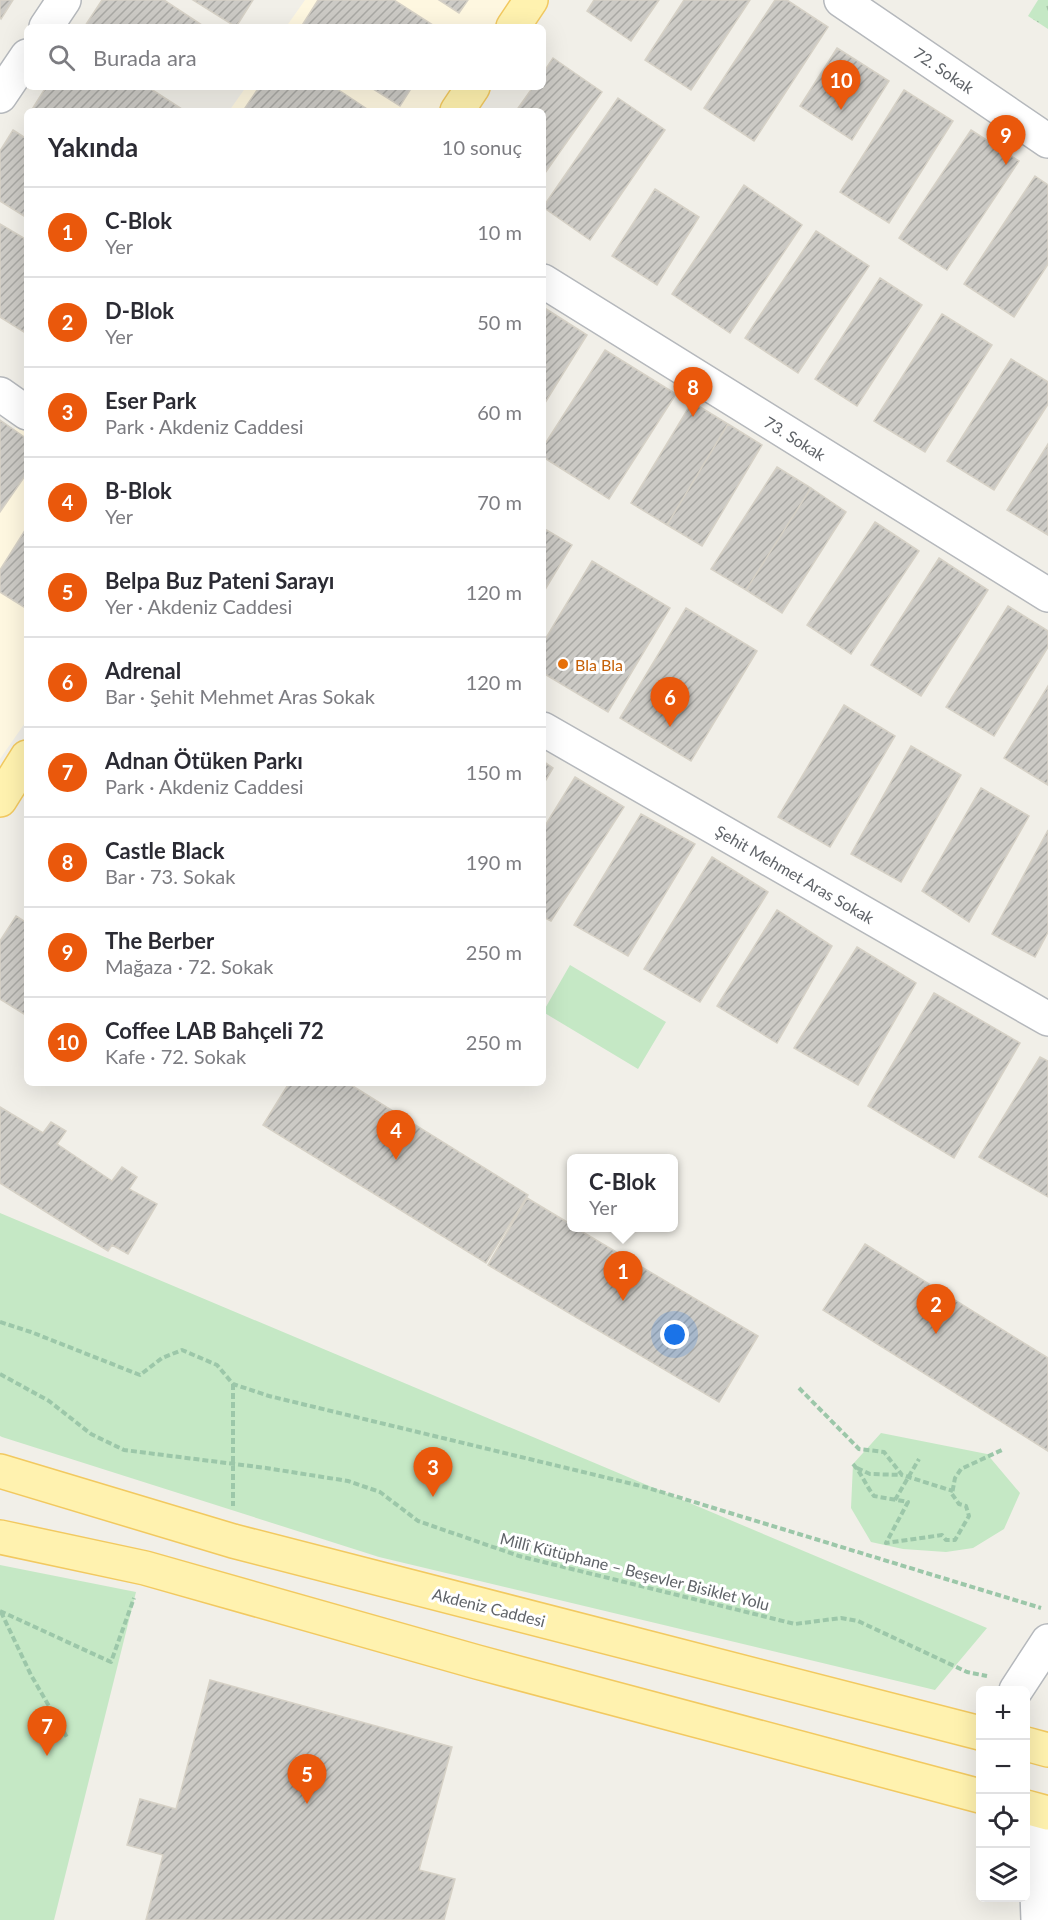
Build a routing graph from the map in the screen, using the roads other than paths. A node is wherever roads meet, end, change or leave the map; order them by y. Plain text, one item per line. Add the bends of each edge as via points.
1 (64, 0) edge
2 (531, 0) edge
3 (841, 0) edge
4 (48, 24) edge
5 (515, 24) edge
6 (24, 60) edge
7 (471, 90) edge
8 (0, 96) edge
9 (459, 108) edge
10 (1048, 141) edge
11 (546, 283) edge
12 (0, 394) edge
13 (24, 410) edge
14 (1048, 595) edge
15 (546, 731) edge
16 (24, 762) edge
17 (0, 800) edge
18 (1048, 1019) edge
19 (0, 1471) edge
20 (0, 1537) edge
21 (1048, 1641) edge
22 (1019, 1686) edge
23 (976, 1732) edge
24 (1030, 1745) edge
25 (1048, 1750) edge
26 (976, 1795) edge
27 (1036, 1810) edge
28 (1038, 1920) edge

1 - 4 street
2 - 5 main road
3 - 10 street, 72. Sokak
6 - 8 street
7 - 9 main road
11 - 14 street, 73. Sokak
12 - 13 street
15 - 18 street, Şehit Mehmet Aras Sokak
16 - 17 main road
19 - 23 main road, Akdeniz Caddesi via 233,1541
20 - 26 main road via 145,1568 477,1662
21 - 22 street
24 - 25 main road
27 - 28 street

